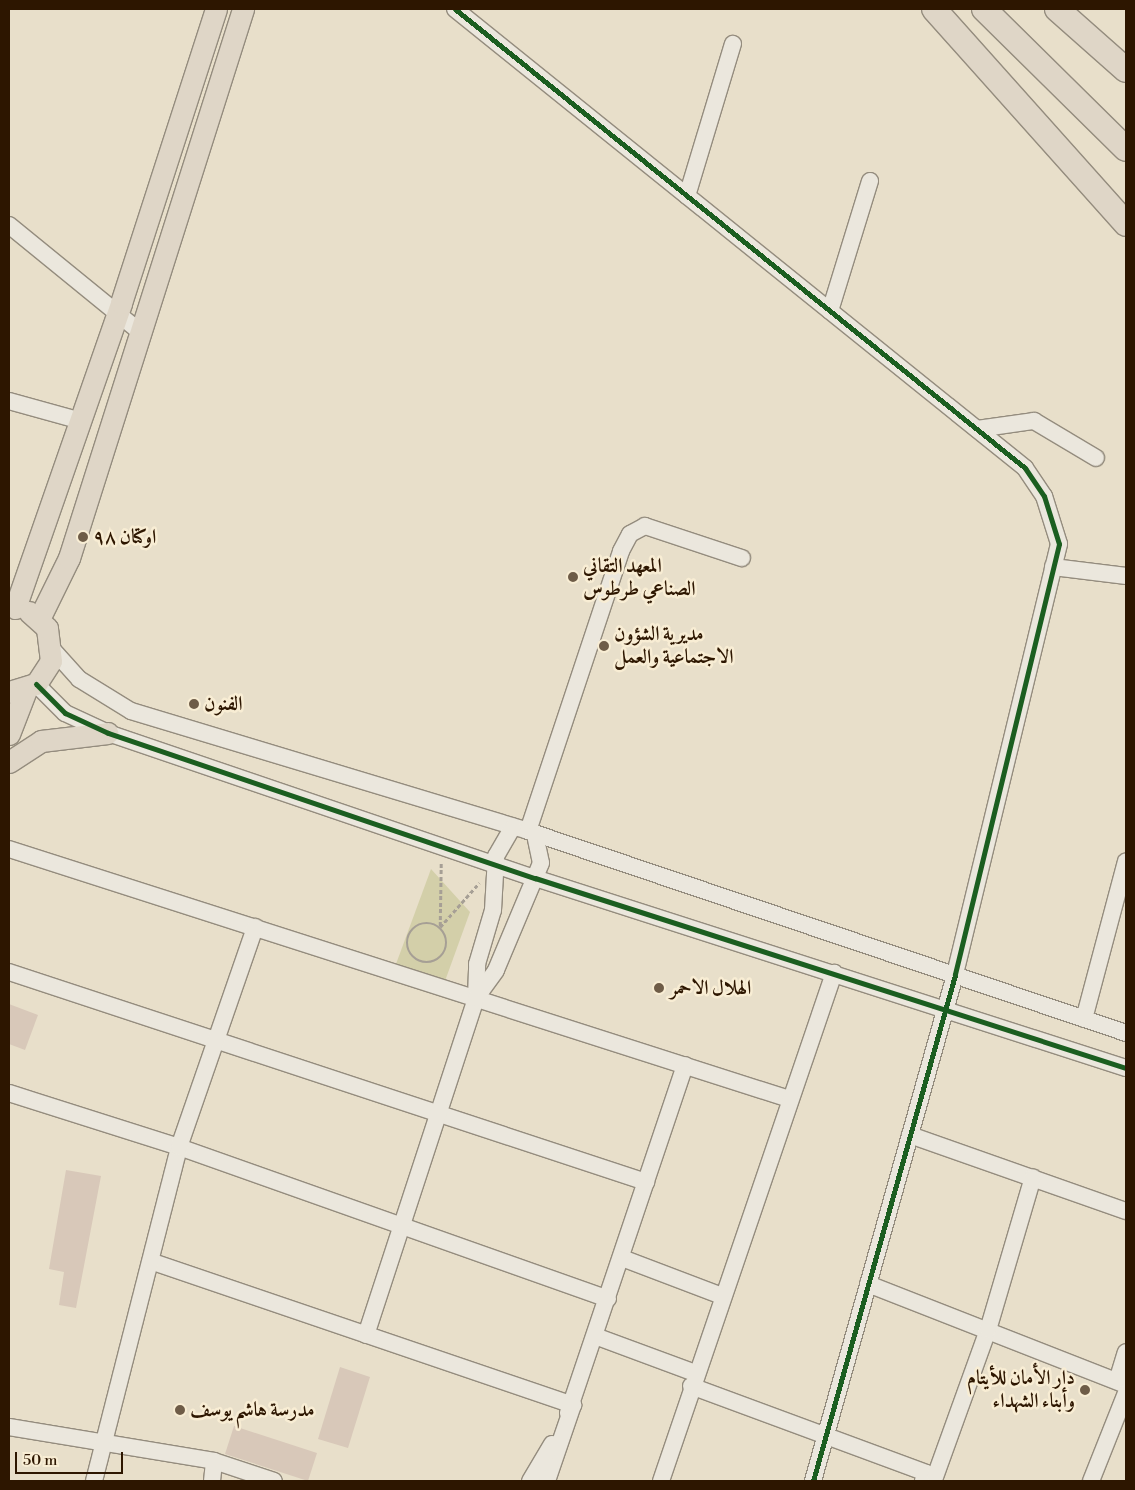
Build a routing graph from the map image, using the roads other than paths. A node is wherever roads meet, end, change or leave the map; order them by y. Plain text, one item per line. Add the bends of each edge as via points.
1 (216, 9) edge
2 (243, 9) edge
3 (934, 9) edge
4 (984, 9) edge
5 (1057, 9) edge
6 (459, 10) edge
7 (733, 44) dead end
8 (1126, 70) edge
9 (1126, 149) edge
10 (870, 181) dead end
11 (687, 196) junction
12 (1126, 224) edge
13 (9, 226) edge
14 (830, 311) junction
15 (117, 314) junction
16 (140, 332) junction
17 (9, 401) edge
18 (81, 421) junction
19 (978, 429) junction
20 (1096, 458) dead end
21 (742, 558) dead end
22 (1053, 567) junction
23 (1126, 576) edge
24 (12, 608) edge
25 (40, 620) junction
26 (53, 650) junction
27 (23, 689) edge
28 (108, 733) junction
29 (9, 734) edge
30 (9, 762) edge
31 (525, 831) junction
32 (9, 849) edge
33 (1126, 861) edge
34 (495, 864) junction
35 (534, 878) junction
36 (256, 927) junction
37 (9, 972) edge
38 (834, 972) junction
39 (955, 975) junction
40 (476, 998) junction
41 (946, 1007) junction
42 (1084, 1019) junction
43 (1126, 1033) edge
44 (216, 1040) junction
45 (685, 1065) junction
46 (1126, 1068) edge
47 (9, 1093) edge
48 (788, 1099) junction
49 (439, 1114) junction
50 (910, 1135) junction
51 (179, 1146) junction
52 (1033, 1177) junction
53 (646, 1182) junction
54 (1126, 1211) edge
55 (402, 1226) junction
56 (622, 1258) junction
57 (153, 1262) junction
58 (868, 1284) junction
59 (722, 1296) junction
60 (608, 1300) junction
61 (988, 1330) junction
62 (366, 1335) junction
63 (595, 1336) junction
64 (1126, 1352) edge
65 (693, 1380) junction
66 (1123, 1386) edge
67 (573, 1405) junction
68 (9, 1426) edge
69 (826, 1434) junction
70 (101, 1441) junction
71 (214, 1462) junction
72 (932, 1478) edge
73 (94, 1481) edge
74 (212, 1481) edge
75 (274, 1481) edge
76 (530, 1481) edge
77 (547, 1481) edge
78 (661, 1481) edge
79 (813, 1481) edge
80 (1091, 1481) edge

1 - 15 main road
2 - 16 main road
3 - 12 highway
4 - 9 highway
5 - 8 highway
6 - 11 street
7 - 11 street
10 - 14 street
11 - 14 street
13 - 15 street
14 - 19 street
15 - 16 street
15 - 18 main road
16 - 25 main road via 69,558
17 - 18 street
18 - 24 main road
19 - 20 street via 1034,421
19 - 22 street via 1025,468 1044,496 1059,544
21 - 31 street via 645,526 630,534 621,551
22 - 23 street
22 - 39 street
24 - 25 main road
25 - 26 main road
26 - 27 main road via 46,674
26 - 31 street via 79,679 131,711
27 - 28 street
27 - 29 main road
28 - 30 main road via 41,741
28 - 34 street
31 - 34 street via 501,841
31 - 35 street via 542,855
31 - 39 street
32 - 36 street
33 - 42 street
34 - 35 street
34 - 40 street via 493,910 478,964
35 - 38 street
35 - 40 street via 496,970
36 - 40 street
36 - 44 street
37 - 44 street
38 - 41 street
38 - 48 street
39 - 41 street
39 - 42 street
40 - 45 street
40 - 49 street
41 - 46 street
41 - 50 street
42 - 43 street
44 - 49 street
44 - 51 street
45 - 48 street
45 - 53 street
47 - 51 street
48 - 59 street
49 - 53 street
49 - 55 street
50 - 52 street
50 - 58 street
51 - 55 street
51 - 57 street
52 - 54 street
52 - 61 street
53 - 56 street
55 - 60 street
55 - 62 street
56 - 59 street
56 - 60 street
57 - 62 street
57 - 70 street
58 - 61 street
58 - 69 street
59 - 65 street
60 - 63 street
61 - 66 street
61 - 72 street
62 - 67 street
63 - 65 street
63 - 67 street
64 - 66 street
65 - 69 street
65 - 78 street
66 - 80 street
67 - 76 street
67 - 77 street
68 - 70 street
69 - 72 street
69 - 79 street
70 - 71 street
70 - 73 street
71 - 74 street
71 - 75 street

